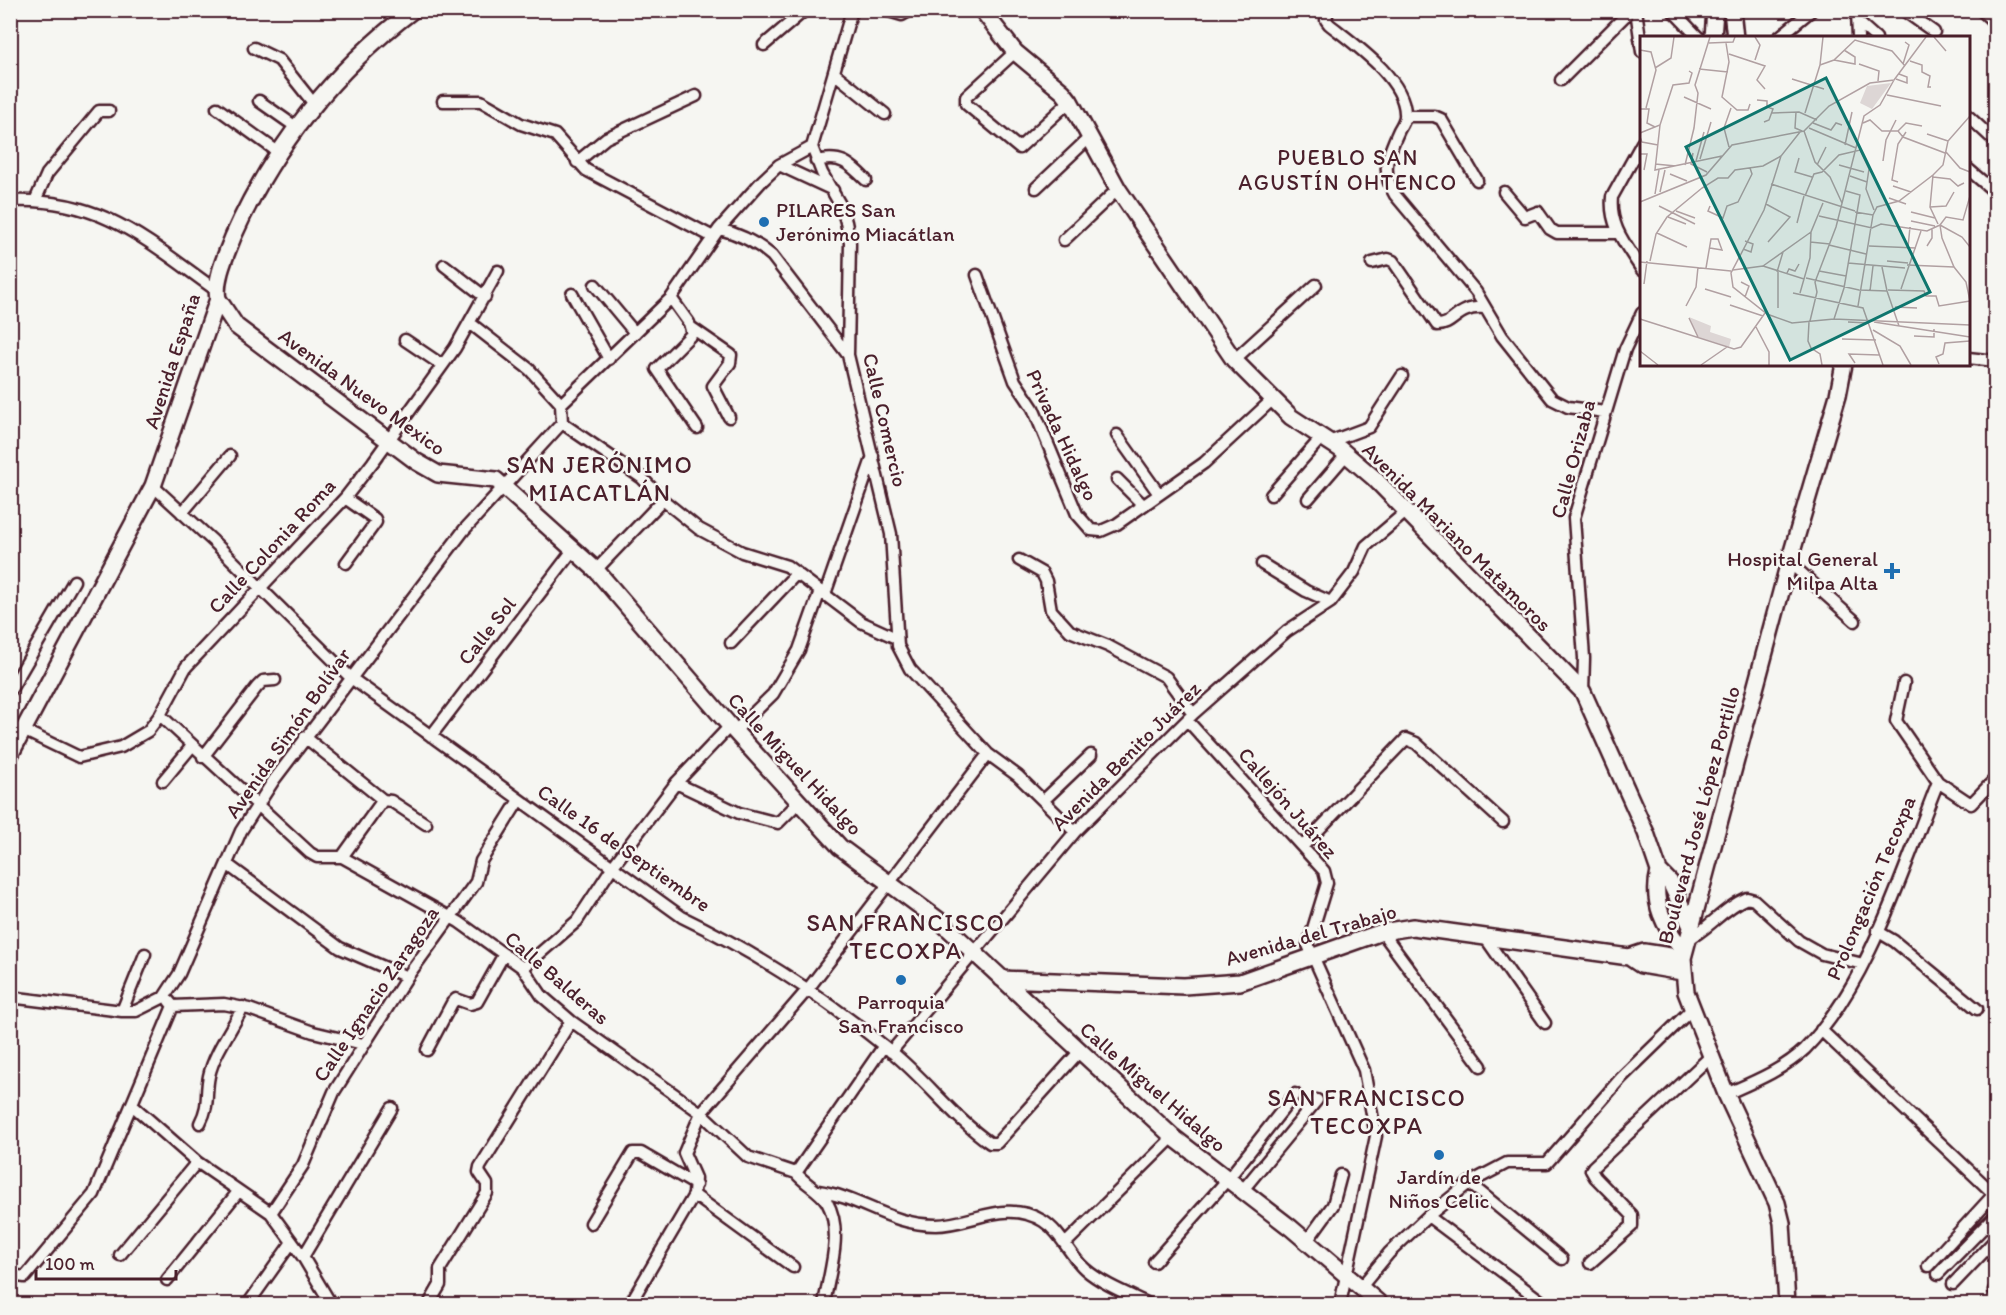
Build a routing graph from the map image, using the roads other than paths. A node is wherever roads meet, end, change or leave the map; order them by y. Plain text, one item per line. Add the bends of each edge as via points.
1 (413, 10) edge
2 (805, 10) edge
3 (852, 10) edge
4 (885, 10) edge
5 (911, 10) edge
6 (982, 10) edge
7 (1328, 10) edge
8 (1631, 10) edge
9 (1636, 10) edge
10 (1672, 10) edge
11 (1715, 10) edge
12 (1732, 10) edge
13 (1812, 10) edge
14 (1857, 10) edge
15 (1903, 10) edge
16 (1981, 10) edge
17 (1858, 22) junction
18 (1995, 24) edge
19 (1934, 32) dead end
20 (1697, 36) edge
21 (1713, 36) edge
22 (1735, 36) edge
23 (1780, 36) edge
24 (1858, 36) edge
25 (1874, 36) edge
26 (1640, 44) edge
27 (764, 45) dead end
28 (254, 48) dead end
29 (1016, 52) junction
30 (834, 73) junction
31 (1561, 80) dead end
32 (696, 96) dead end
33 (259, 101) dead end
34 (443, 101) dead end
35 (1070, 101) junction
36 (314, 104) junction
37 (217, 108) dead end
38 (109, 111) dead end
39 (885, 114) dead end
40 (1406, 116) junction
41 (1970, 118) edge
42 (296, 127) junction
43 (1089, 138) junction
44 (1995, 142) edge
45 (1640, 145) edge
46 (812, 147) junction
47 (278, 152) junction
48 (816, 161) junction
49 (577, 162) junction
50 (779, 165) junction
51 (1970, 171) edge
52 (866, 180) dead end
53 (1477, 180) dead end
54 (1036, 188) dead end
55 (1118, 189) junction
56 (833, 190) junction
57 (1504, 192) dead end
58 (1995, 193) edge
59 (10, 201) edge
60 (35, 201) junction
61 (716, 233) junction
62 (1617, 233) junction
63 (1064, 240) dead end
64 (1372, 263) dead end
65 (444, 265) dead end
66 (1640, 268) edge
67 (498, 271) dead end
68 (977, 275) dead end
69 (595, 285) dead end
70 (1316, 285) dead end
71 (217, 294) junction
72 (572, 294) dead end
73 (485, 297) junction
74 (671, 298) junction
75 (1484, 308) junction
76 (1640, 315) edge
77 (470, 323) junction
78 (236, 326) junction
79 (692, 328) junction
80 (207, 329) junction
81 (635, 333) junction
82 (405, 340) dead end
83 (848, 355) junction
84 (1970, 358) edge
85 (609, 359) junction
86 (1234, 360) junction
87 (1995, 361) edge
88 (442, 365) junction
89 (1844, 366) edge
90 (1402, 376) dead end
91 (1272, 400) junction
92 (561, 404) junction
93 (1605, 412) junction
94 (729, 417) dead end
95 (562, 423) junction
96 (698, 428) dead end
97 (1117, 435) dead end
98 (1326, 439) junction
99 (387, 440) junction
100 (1346, 455) junction
101 (230, 456) dead end
102 (873, 456) junction
103 (1117, 479) dead end
104 (153, 486) junction
105 (502, 486) junction
106 (1159, 494) junction
107 (1271, 495) dead end
108 (345, 498) junction
109 (1308, 499) dead end
110 (663, 500) junction
111 (1143, 506) junction
112 (1407, 511) junction
113 (183, 513) junction
114 (573, 550) junction
115 (1019, 560) dead end
116 (1789, 562) junction
117 (346, 563) dead end
118 (1262, 564) dead end
119 (596, 570) junction
120 (797, 573) junction
121 (74, 581) dead end
122 (259, 586) junction
123 (822, 592) junction
124 (1332, 602) junction
125 (1855, 621) dead end
126 (896, 638) junction
127 (731, 643) dead end
128 (351, 678) junction
129 (275, 680) dead end
130 (1904, 683) dead end
131 (10, 691) edge
132 (1583, 692) junction
133 (160, 715) junction
134 (1190, 717) junction
135 (17, 729) edge
136 (732, 729) junction
137 (431, 735) junction
138 (305, 737) junction
139 (192, 746) junction
140 (988, 754) junction
141 (10, 755) edge
142 (1091, 755) dead end
143 (203, 757) junction
144 (1995, 778) edge
145 (162, 781) dead end
146 (1938, 782) junction
147 (676, 783) junction
148 (383, 800) junction
149 (519, 800) junction
150 (1044, 800) junction
151 (799, 801) junction
152 (258, 805) junction
153 (1503, 822) dead end
154 (426, 824) dead end
155 (1075, 832) junction
156 (1304, 845) junction
157 (342, 857) junction
158 (228, 865) junction
159 (613, 866) junction
160 (1659, 871) junction
161 (888, 883) junction
162 (450, 918) junction
163 (1690, 924) junction
164 (1877, 931) junction
165 (1382, 932) junction
166 (1484, 936) junction
167 (972, 952) junction
168 (145, 954) dead end
169 (504, 954) junction
170 (1312, 956) junction
171 (1684, 956) junction
172 (1863, 964) junction
173 (523, 968) junction
174 (407, 977) junction
175 (1002, 980) junction
176 (808, 988) junction
177 (10, 997) edge
178 (164, 997) junction
179 (173, 1006) junction
180 (243, 1007) junction
181 (1692, 1009) junction
182 (1977, 1009) dead end
183 (122, 1011) junction
184 (571, 1021) junction
185 (1545, 1023) dead end
186 (1821, 1030) junction
187 (363, 1044) junction
188 (887, 1049) junction
189 (427, 1050) dead end
190 (1079, 1052) junction
191 (1711, 1056) junction
192 (1481, 1066) dead end
193 (1295, 1094) dead end
194 (1726, 1094) junction
195 (1317, 1100) dead end
196 (132, 1105) junction
197 (392, 1108) dead end
198 (701, 1113) junction
199 (200, 1123) dead end
200 (1173, 1137) junction
201 (197, 1162) junction
202 (796, 1173) junction
203 (1341, 1175) dead end
204 (1228, 1179) junction
205 (1469, 1183) junction
206 (695, 1190) junction
207 (818, 1191) junction
208 (1242, 1191) junction
209 (238, 1192) junction
210 (1995, 1194) edge
211 (271, 1214) junction
212 (1995, 1215) edge
213 (1428, 1216) junction
214 (591, 1223) dead end
215 (1995, 1239) edge
216 (1307, 1241) junction
217 (292, 1242) junction
218 (1065, 1244) junction
219 (120, 1255) dead end
220 (303, 1257) junction
221 (1562, 1258) dead end
222 (1154, 1262) dead end
223 (1590, 1263) dead end
224 (1928, 1266) dead end
225 (793, 1267) dead end
226 (1347, 1274) junction
227 (10, 1275) edge
228 (1938, 1275) dead end
229 (167, 1280) dead end
230 (1953, 1284) dead end
231 (1361, 1287) junction
232 (248, 1305) edge
233 (332, 1305) edge
234 (429, 1305) edge
235 (630, 1305) edge
236 (824, 1305) edge
237 (1149, 1305) edge
238 (1340, 1305) edge
239 (1380, 1305) edge
240 (1545, 1305) edge
241 (1787, 1305) edge

1 - 36 street, Avenida España
2 - 27 street
3 - 30 street
4 - 5 street via 902,15
6 - 29 street, Avenida Mariano Matamoros
7 - 40 street via 1329,24 1376,62 1401,94
8 - 31 street
9 - 26 street
10 - 20 street
11 - 21 street
12 - 22 street
13 - 23 street
14 - 17 street
15 - 19 street
16 - 18 street
17 - 24 street
17 - 25 street
28 - 36 street via 279,60
29 - 35 street, Avenida Mariano Matamoros
29 - 35 street via 964,101 1017,146
30 - 39 street
30 - 46 street
32 - 49 street via 606,138
33 - 42 street
34 - 49 street via 489,105 521,124 555,135
35 - 43 street, Avenida Mariano Matamoros
36 - 42 street, Avenida España
37 - 47 street
38 - 60 street via 99,111 47,174
40 - 53 street via 1441,118
40 - 75 street via 1385,167 1386,177 1395,195 1476,292
41 - 44 street
42 - 47 street, Avenida España
43 - 54 street
43 - 55 street, Avenida Mariano Matamoros
45 - 62 street via 1612,197
46 - 48 street, Calle Comercio
46 - 50 street
47 - 71 street, Avenida España via 236,232
48 - 52 street via 842,159
48 - 56 street, Calle Comercio
49 - 61 street via 586,170
50 - 56 street
50 - 61 street
51 - 58 street
55 - 63 street
55 - 86 street, Avenida Mariano Matamoros
56 - 83 street, Calle Comercio via 842,208 850,243
57 - 62 street via 1525,217 1538,212 1557,233
59 - 60 street
60 - 71 street via 103,214 128,227
61 - 74 street
61 - 83 street via 753,242 772,256
62 - 66 street
64 - 75 street via 1394,261 1437,325 1444,326 1463,310
65 - 73 street
67 - 73 street, Calle Colonia Roma
68 - 111 street, Privada Hidalgo via 1015,381 1033,408 1084,523 1091,530 1101,531
69 - 81 street
70 - 86 street
71 - 78 street
71 - 80 street, Avenida España
72 - 85 street
73 - 77 street, Calle Colonia Roma
74 - 79 street
74 - 81 street
75 - 93 street via 1552,399
76 - 93 street, Calle Orizaba via 1624,349
77 - 88 street, Calle Colonia Roma
77 - 92 street via 530,369
78 - 80 street
78 - 99 street, Avenida Nuevo Mexico
79 - 94 street via 731,355 730,363 713,386
79 - 96 street via 688,338 657,369
80 - 104 street, Avenida España
81 - 85 street
82 - 88 street
83 - 102 street, Calle Comercio
84 - 87 street
85 - 92 street
86 - 91 street, Avenida Mariano Matamoros
88 - 99 street, Calle Colonia Roma
89 - 116 street, Boulevard José López Portillo
90 - 98 street via 1369,427
91 - 98 street, Avenida Mariano Matamoros
91 - 106 street, Privada Hidalgo via 1226,446
92 - 95 street
93 - 132 street, Calle Orizaba via 1574,518
95 - 105 street, Avenida Simón Bolívar
95 - 110 street via 642,478
97 - 106 street
98 - 100 street, Avenida Mariano Matamoros
98 - 107 street
99 - 105 street, Avenida Nuevo Mexico via 438,474 487,477
99 - 108 street, Calle Colonia Roma
100 - 109 street
100 - 112 street, Avenida Mariano Matamoros
101 - 113 street
102 - 123 street
102 - 126 street, Calle Comercio via 891,534
103 - 111 street
104 - 113 street, Calle 16 de Septiembre
104 - 135 street, Avenida España
105 - 114 street, Calle Miguel Hidalgo
105 - 128 street, Avenida Simón Bolívar via 441,558
106 - 111 street, Privada Hidalgo
108 - 117 street via 376,522
108 - 122 street, Calle Colonia Roma
110 - 119 street
110 - 120 street via 699,529 730,547 776,561
112 - 124 street, Avenida Benito Juárez via 1366,546 1354,572
112 - 132 street, Avenida Mariano Matamoros
113 - 122 street, Calle 16 de Septiembre
114 - 119 street, Calle Miguel Hidalgo
114 - 137 street, Calle Sol
115 - 134 street, Callejón Juárez via 1042,573 1051,610 1070,631 1166,677
116 - 125 street
116 - 163 street, Boulevard José López Portillo
118 - 124 street
119 - 136 street, Calle Miguel Hidalgo
120 - 123 street
120 - 127 street
121 - 131 street
122 - 128 street, Calle 16 de Septiembre
122 - 133 street, Calle Colonia Roma via 186,667
123 - 126 street via 861,622
123 - 136 street via 799,650 774,694
124 - 134 street, Avenida Benito Juárez via 1287,632
126 - 140 street via 910,669
128 - 137 street, Calle 16 de Septiembre
128 - 138 street, Avenida Simón Bolívar
129 - 143 street via 263,681
130 - 146 street via 1896,721
132 - 160 street, Avenida Mariano Matamoros
133 - 135 street, Calle Colonia Roma via 148,731 135,739 90,756 63,752
133 - 139 street, Calle Balderas
134 - 155 street, Avenida Benito Juárez
134 - 156 street, Callejón Juárez
135 - 141 street, Avenida España
136 - 147 street
136 - 151 street, Calle Miguel Hidalgo
137 - 149 street, Calle 16 de Septiembre
138 - 148 street
138 - 152 street, Avenida Simón Bolívar
139 - 143 street, Calle Balderas
139 - 145 street
140 - 150 street
140 - 161 street
142 - 150 street
143 - 152 street, Calle Balderas
144 - 146 street via 1971,804
146 - 164 street, Prolongación Tecoxpa
147 - 151 street via 739,813 778,823
147 - 159 street
148 - 154 street via 391,801
148 - 157 street
149 - 159 street, Calle 16 de Septiembre
149 - 162 street, Calle Ignacio Zaragoza via 481,861 476,882
150 - 155 street
151 - 161 street, Calle Miguel Hidalgo via 840,847
152 - 157 street, Calle Balderas via 310,853
152 - 158 street, Avenida Simón Bolívar via 241,831
153 - 156 street via 1416,743 1406,739
155 - 167 street, Avenida Benito Juárez
156 - 170 street, Callejón Juárez via 1324,871 1327,883 1308,940
157 - 162 street, Calle Balderas
158 - 174 street via 340,948
158 - 178 street, Avenida Simón Bolívar via 179,974
159 - 173 street via 577,921
159 - 176 street, Calle 16 de Septiembre via 682,917 722,936
160 - 163 street, Avenida Mariano Matamoros via 1670,882
160 - 171 street, Avenida Mariano Matamoros via 1659,912
161 - 167 street, Calle Miguel Hidalgo via 940,921
161 - 176 street
162 - 169 street, Calle Balderas
162 - 174 street, Calle Ignacio Zaragoza
163 - 171 street, Boulevard José López Portillo
164 - 172 street, Prolongación Tecoxpa
164 - 182 street
165 - 166 street, Avenida del Trabajo via 1413,927
165 - 170 street, Avenida del Trabajo
165 - 192 street
166 - 171 street, Avenida del Trabajo via 1629,957 1644,952
166 - 185 street
167 - 175 street, Calle Miguel Hidalgo
167 - 188 street, Avenida Benito Juárez
168 - 183 street
169 - 173 street, Calle Balderas
169 - 189 street via 477,1002 456,999 452,1003
170 - 175 street, Avenida del Trabajo via 1240,982 1184,986
170 - 226 street via 1365,1070 1376,1136
171 - 172 street via 1722,913 1746,898 1754,900 1822,954
171 - 181 street, Boulevard José López Portillo
172 - 186 street, Prolongación Tecoxpa via 1852,987
173 - 184 street, Calle Balderas via 542,996
174 - 187 street, Calle Ignacio Zaragoza
175 - 190 street, Calle Miguel Hidalgo
176 - 188 street, Calle 16 de Septiembre
176 - 198 street
177 - 183 street
178 - 179 street
178 - 183 street via 136,1011
179 - 180 street
179 - 196 street
180 - 187 street
180 - 199 street via 212,1067 207,1109
181 - 191 street, Boulevard José López Portillo
181 - 205 street via 1621,1078 1547,1164 1507,1163
184 - 198 street, Calle Balderas
184 - 234 street via 480,1167 487,1193 440,1269 440,1285
186 - 194 street, Prolongación Tecoxpa via 1804,1050 1776,1071
186 - 210 street
187 - 211 street, Calle Ignacio Zaragoza via 327,1104 303,1165
188 - 190 street, Calle 16 de Septiembre via 985,1140 997,1143
188 - 202 street, Avenida Benito Juárez
190 - 200 street, Calle Miguel Hidalgo
191 - 194 street, Boulevard José López Portillo
191 - 223 street via 1591,1170 1632,1215 1632,1226
193 - 204 street
194 - 241 street, Boulevard José López Portillo via 1777,1203 1782,1223
195 - 208 street
196 - 201 street
196 - 227 street via 88,1203 25,1277
197 - 220 street
198 - 202 street, Calle Balderas via 748,1157
198 - 206 street via 684,1153
200 - 204 street, Calle Miguel Hidalgo
200 - 218 street
201 - 209 street
201 - 219 street
202 - 207 street
203 - 216 street via 1333,1205
204 - 208 street, Calle Miguel Hidalgo
204 - 222 street
205 - 213 street
205 - 221 street
206 - 214 street via 641,1153 633,1153
206 - 225 street
206 - 235 street
207 - 218 street via 844,1197 903,1222 939,1225 1016,1211 1043,1221
207 - 236 street via 826,1202 835,1231
208 - 216 street, Calle Miguel Hidalgo
209 - 211 street
209 - 229 street
210 - 224 street
211 - 217 street
212 - 228 street
213 - 231 street
213 - 240 street
215 - 230 street
216 - 226 street, Calle Miguel Hidalgo
217 - 220 street
217 - 232 street
218 - 237 street via 1085,1269
220 - 233 street
226 - 231 street, Calle Miguel Hidalgo
226 - 238 street
231 - 239 street, Calle Miguel Hidalgo

